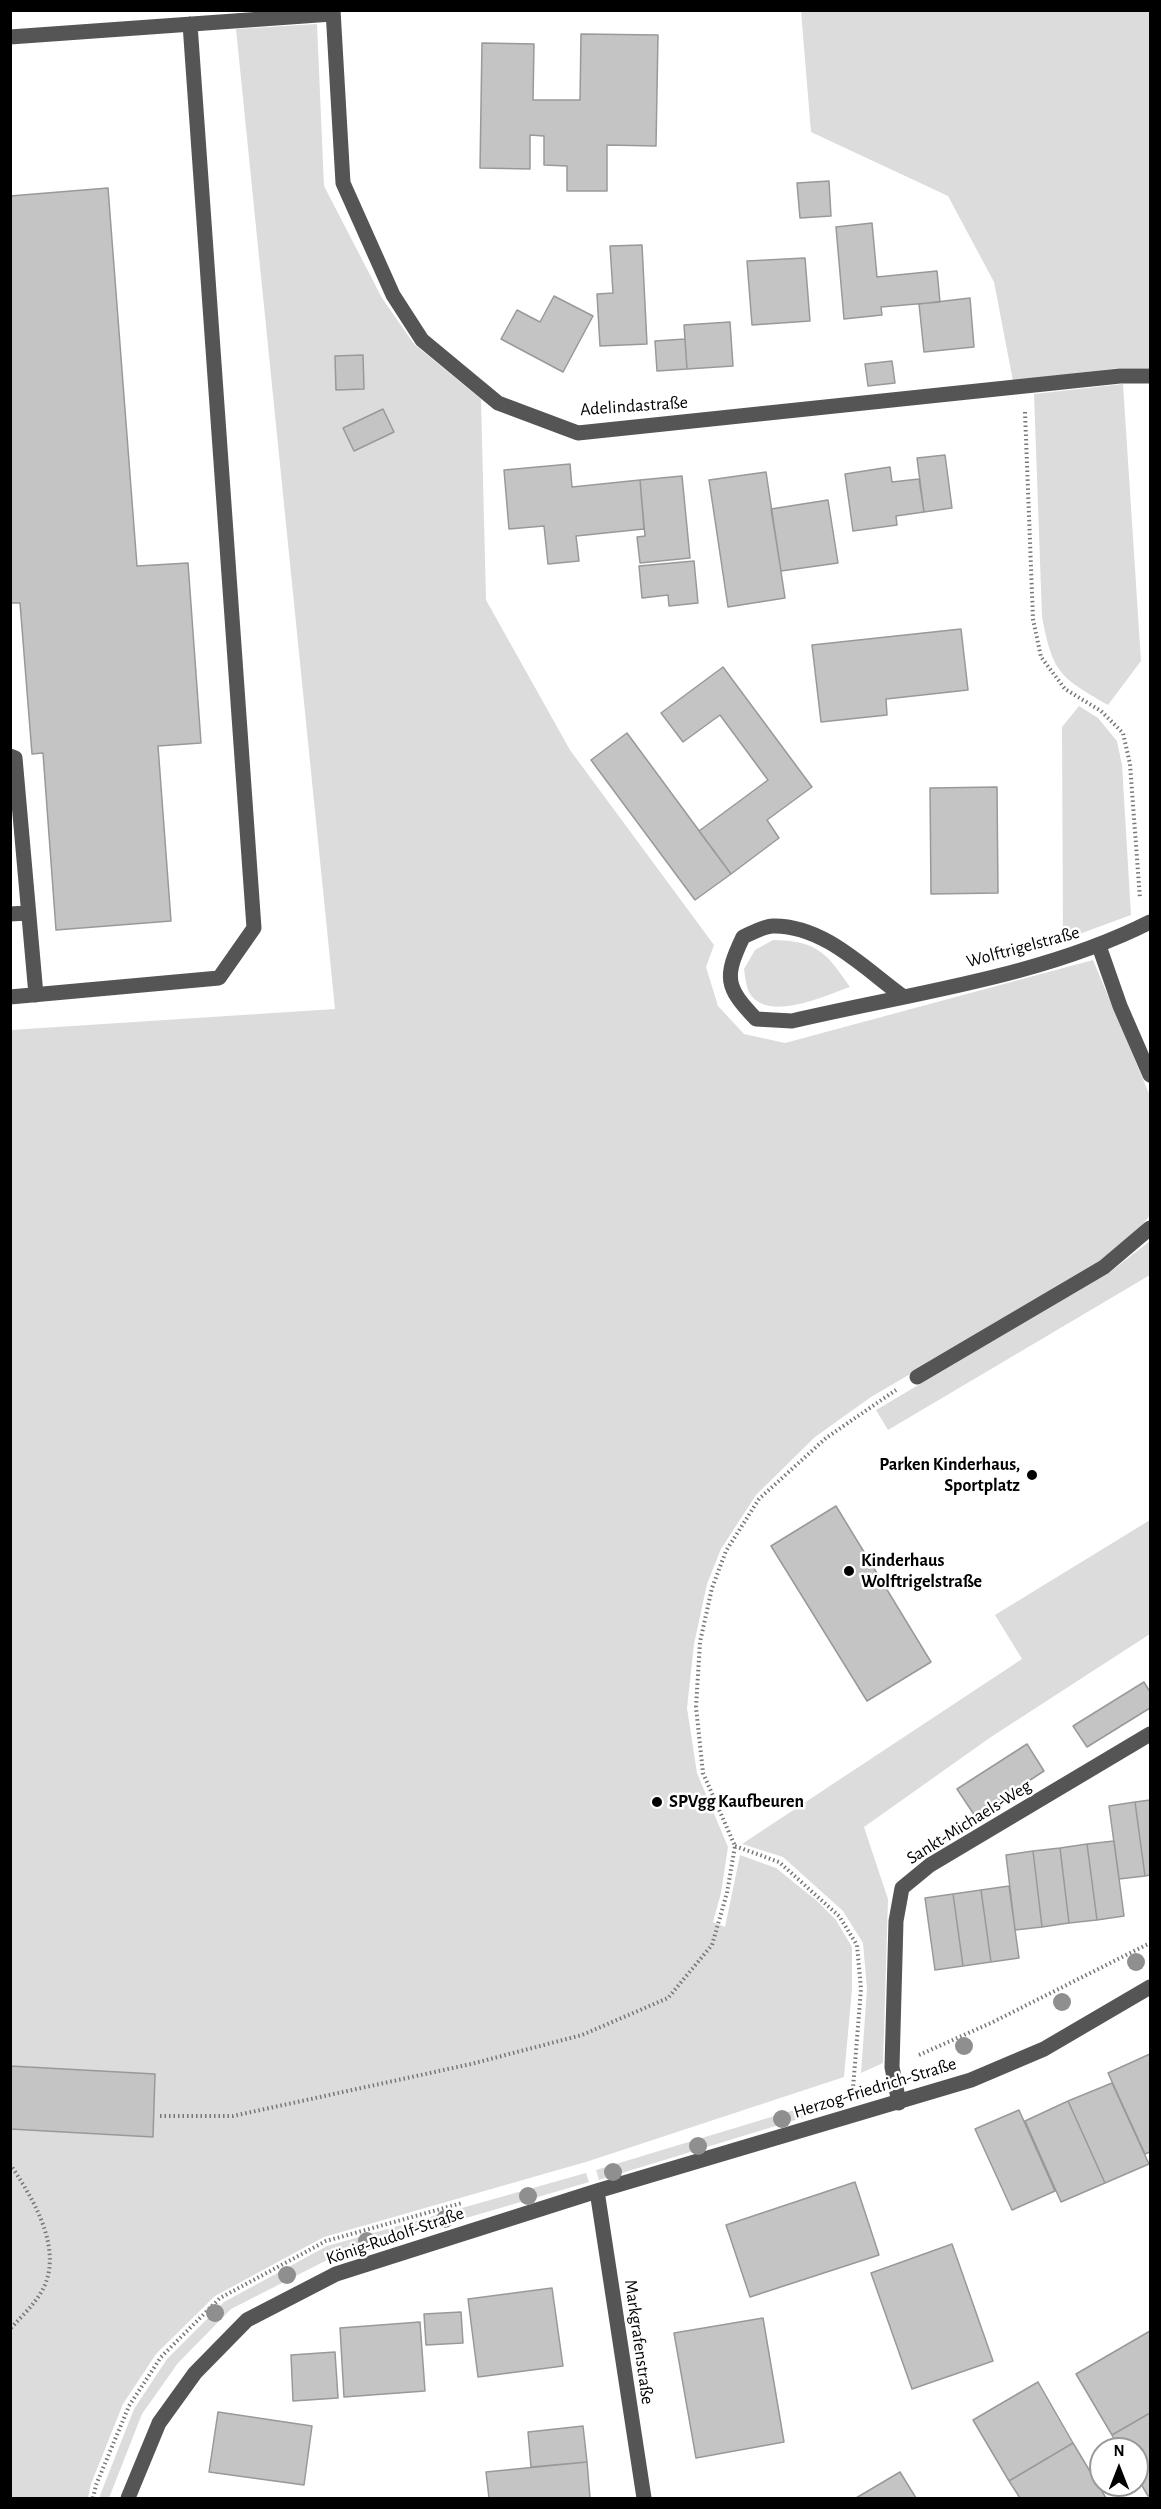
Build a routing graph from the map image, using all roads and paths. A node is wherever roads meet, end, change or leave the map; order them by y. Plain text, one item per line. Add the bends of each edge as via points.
1 (333, 12) edge
2 (190, 24) junction
3 (10, 37) edge
4 (1150, 376) edge
5 (1024, 388) junction
6 (10, 756) edge
7 (28, 913) junction
8 (10, 914) edge
9 (1146, 924) edge
10 (1099, 946) junction
11 (36, 995) junction
12 (901, 995) junction
13 (10, 997) edge
14 (1150, 1075) edge
15 (1150, 1228) edge
16 (917, 1377) joint
17 (1150, 1734) edge
18 (735, 1846) junction
19 (1150, 1987) edge
20 (899, 2103) junction
21 (160, 2116) dead end
22 (847, 2117) junction
23 (10, 2164) edge
24 (597, 2190) junction
25 (10, 2329) edge
26 (128, 2499) edge
27 (644, 2499) edge

1 - 2 street
1 - 5 street, Adelindastraße via 343,183 370,249 422,340 498,403 578,433
2 - 3 street
2 - 11 street via 254,928 219,978
4 - 5 street, Adelindastraße
5 - 9 path via 1033,619 1041,657 1065,689 1101,711 1123,733 1130,764
6 - 7 street via 15,758
7 - 8 street
7 - 11 street
9 - 10 street, Wolftrigelstraße
10 - 12 street, Wolftrigelstraße via 1002,976
10 - 14 street
11 - 13 street
12 - 12 street, Wolftrigelstraße via 792,1021 756,1019 735,997 729,967 743,937 771,926 804,929 835,946
15 - 16 street via 1104,1267
16 - 18 path via 826,1438 759,1499 726,1551 712,1588 700,1642 696,1707 703,1773
17 - 20 street, Sankt-Michaels-Weg via 930,1865 902,1888 896,1921 892,2067
18 - 21 path via 727,1893 711,1945 668,1998 582,2035 471,2064 233,2116
18 - 22 path via 779,1862 839,1916 857,1945 861,1989
19 - 20 street, Herzog-Friedrich-Straße via 1044,2049 971,2080
20 - 22 street, Herzog-Friedrich-Straße
22 - 24 street, Herzog-Friedrich-Straße
23 - 25 path via 35,2202 48,2240 49,2259 43,2288
24 - 26 street, König-Rudolf-Straße via 336,2274 247,2320 195,2373 159,2423
24 - 27 street, Markgrafenstraße

